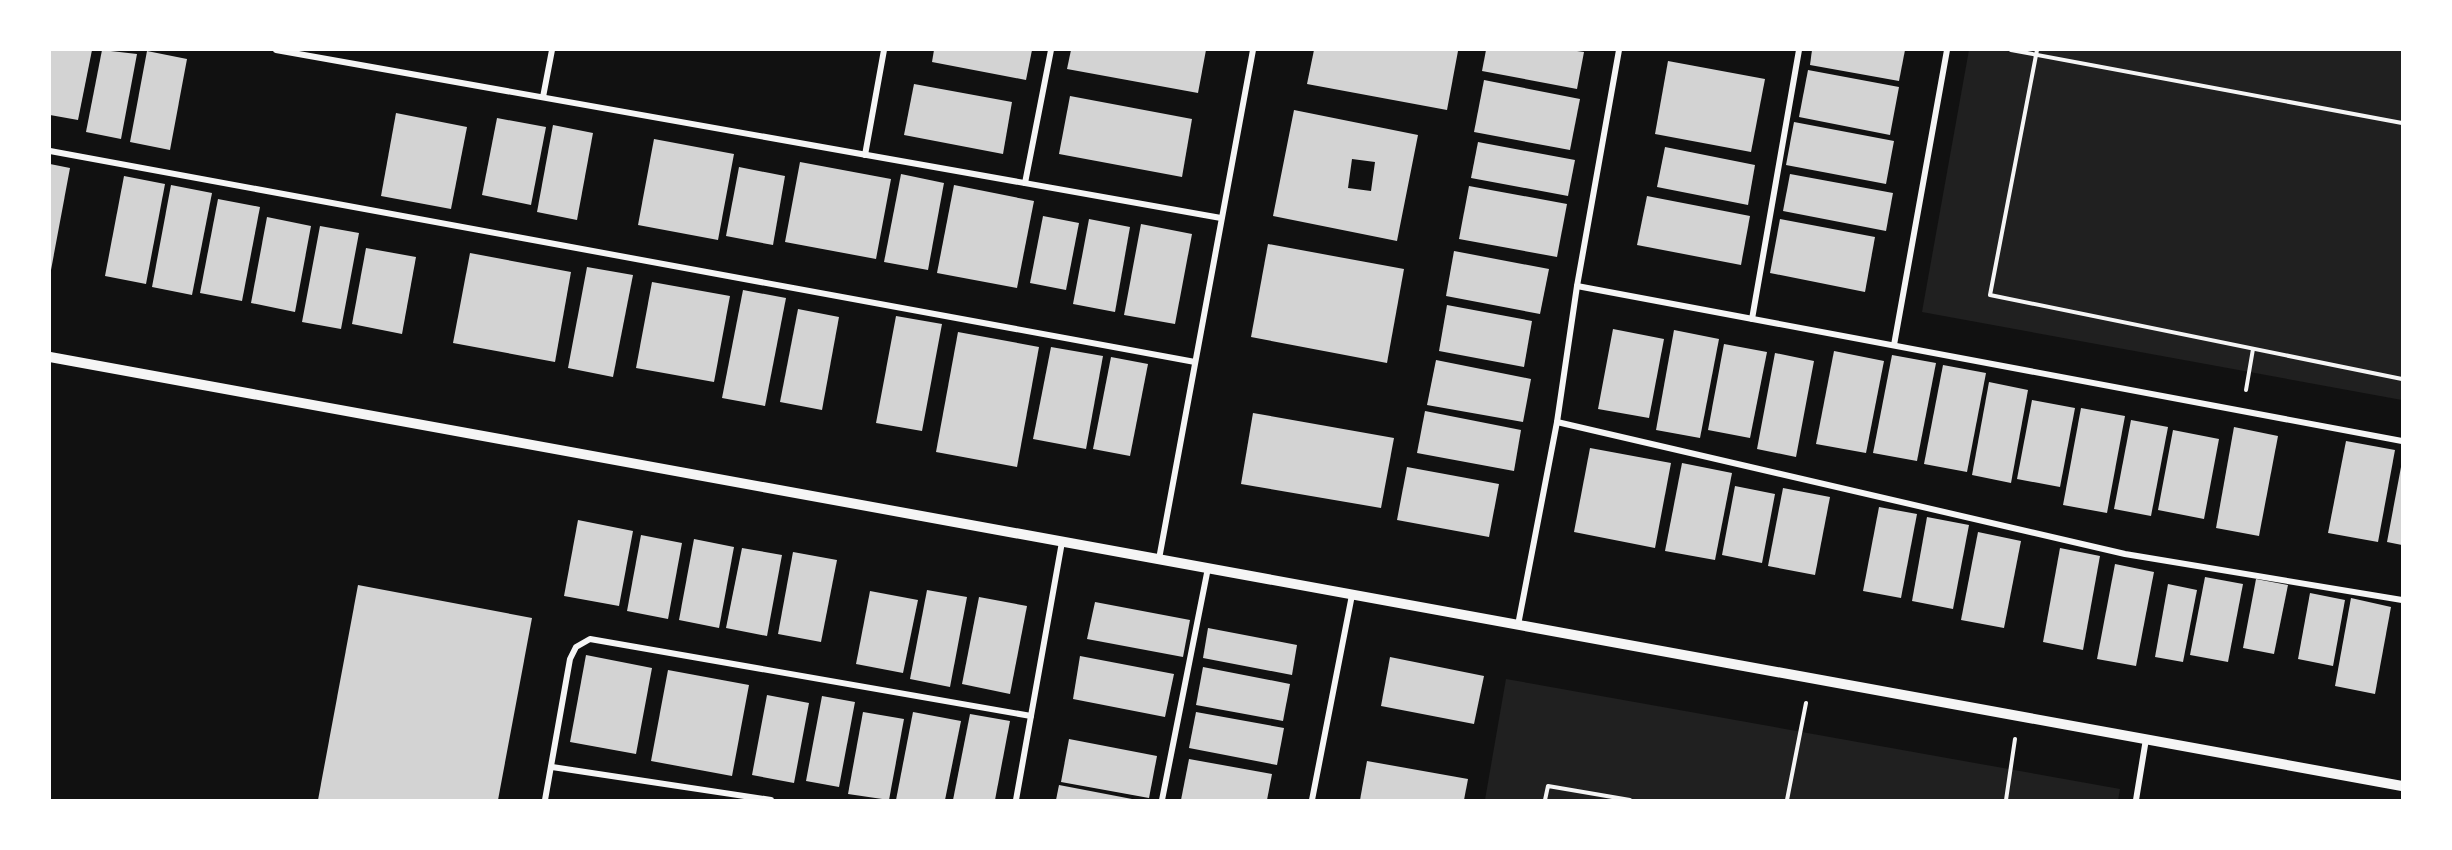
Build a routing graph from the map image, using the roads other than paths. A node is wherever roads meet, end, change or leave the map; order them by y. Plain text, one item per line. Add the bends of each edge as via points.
1 (276, 50) edge
2 (552, 50) edge
3 (884, 50) edge
4 (1051, 50) edge
5 (1253, 50) edge
6 (1619, 50) edge
7 (1799, 50) edge
8 (1947, 50) edge
9 (543, 97) junction
10 (50, 151) edge
11 (865, 155) junction
12 (1025, 183) junction
13 (1221, 218) junction
14 (1577, 286) junction
15 (1752, 319) junction
16 (1894, 345) junction
17 (50, 357) edge
18 (1195, 362) junction
19 (1557, 422) junction
20 (2403, 441) edge
21 (1062, 542) junction
22 (1159, 560) junction
23 (1208, 568) junction
24 (1352, 595) junction
25 (2403, 600) edge
26 (1518, 625) junction
27 (1031, 716) junction
28 (2146, 739) junction
29 (552, 767) junction
30 (2403, 786) edge
31 (545, 801) edge
32 (771, 801) edge
33 (1016, 801) edge
34 (1162, 801) edge
35 (1312, 801) edge
36 (2136, 801) edge

1 - 9 street
2 - 9 street
3 - 11 street
4 - 12 street
5 - 13 street
6 - 14 street
7 - 15 street
8 - 16 street
9 - 11 street
10 - 18 street
11 - 12 street
12 - 13 street
13 - 18 street
14 - 15 street
14 - 19 street
15 - 16 street
16 - 20 street
17 - 21 street
18 - 22 street
19 - 25 street via 2126,554
19 - 26 street
21 - 22 street
21 - 27 street
22 - 23 street
23 - 24 street
23 - 34 street
24 - 26 street
24 - 35 street
26 - 28 street
27 - 29 street via 590,639 576,647 570,659
27 - 33 street
28 - 30 street
28 - 36 street
29 - 31 street
29 - 32 street

